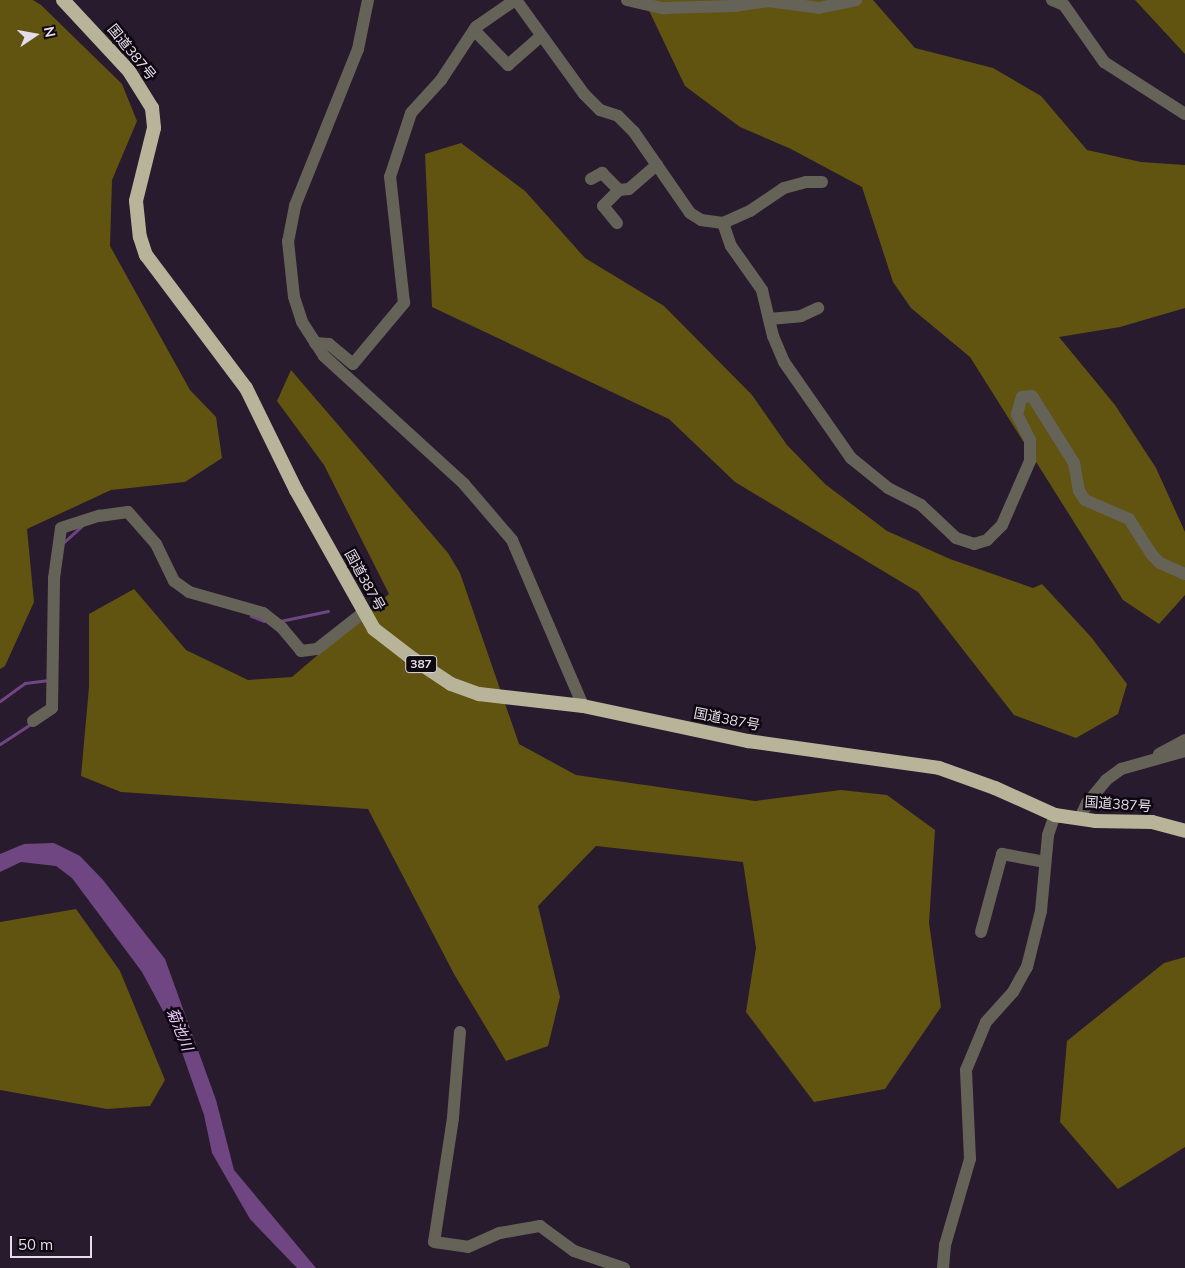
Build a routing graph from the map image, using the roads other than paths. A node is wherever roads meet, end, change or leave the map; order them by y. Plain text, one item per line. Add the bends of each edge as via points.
1 (63, 0) edge
2 (368, 0) edge
3 (516, 0) edge
4 (627, 0) edge
5 (856, 0) edge
6 (1052, 0) edge
7 (474, 30) junction
8 (541, 36) junction
9 (1185, 114) edge
10 (656, 165) junction
11 (591, 179) dead end
12 (822, 182) dead end
13 (619, 190) junction
14 (618, 222) dead end
15 (723, 222) junction
16 (818, 308) dead end
17 (769, 319) junction
18 (315, 343) junction
19 (1185, 574) edge
20 (364, 612) junction
21 (582, 706) junction
22 (33, 721) dead end
23 (1185, 740) edge
24 (1185, 751) edge
25 (1158, 759) junction
26 (1055, 815) junction
27 (1080, 818) junction
28 (1185, 831) edge
29 (1045, 862) junction
30 (981, 932) dead end
31 (460, 1032) dead end
32 (624, 1268) edge
33 (943, 1268) edge

1 - 20 highway, 国道387号 / 387 via 129,71 152,108 154,128 136,201 140,237 146,255 246,388 296,490
2 - 18 street via 358,49 301,184 288,241 294,297 302,322
3 - 7 street
3 - 8 street
4 - 5 street via 663,8 734,6 768,1 819,8
6 - 9 street via 1064,5 1104,62
7 - 8 street via 508,65
7 - 18 street via 441,80 411,113 390,177 404,303 353,364 329,344
8 - 10 street via 584,94 600,110 618,116 634,132
10 - 13 street via 646,170 633,186
10 - 15 street via 690,213 701,220
11 - 13 street via 602,173
12 - 15 street via 784,188 760,206
13 - 14 street via 603,206
15 - 17 street via 731,246 762,290
16 - 17 street via 801,316
17 - 19 street via 784,362 851,458 888,488 922,505 956,538 974,544 987,540 1002,525 1030,461 1030,440 1017,414 1022,397 1032,396 1070,455 1085,500 1129,519 1160,563
18 - 21 street via 369,400 464,484 512,540
20 - 21 highway, 国道387号 / 387 via 374,629 451,684 498,698
20 - 22 street via 318,648 301,651 282,628 263,613 189,592 174,581 156,544 128,512 60,528 54,578 52,708
21 - 26 highway, 国道387号 / 387 via 748,741 939,768 980,781
23 - 25 street via 1160,752
24 - 25 street
25 - 27 street via 1121,770 1106,780 1086,803
26 - 27 highway, 国道387号 / 387
26 - 29 street
27 - 28 highway, 国道387号 / 387 via 1152,822
29 - 30 street via 1002,854
29 - 33 street via 1041,911 1027,967 1013,992 986,1022 966,1070 970,1159 945,1245
31 - 32 street via 453,1118 434,1242 468,1247 500,1233 540,1226 574,1251

